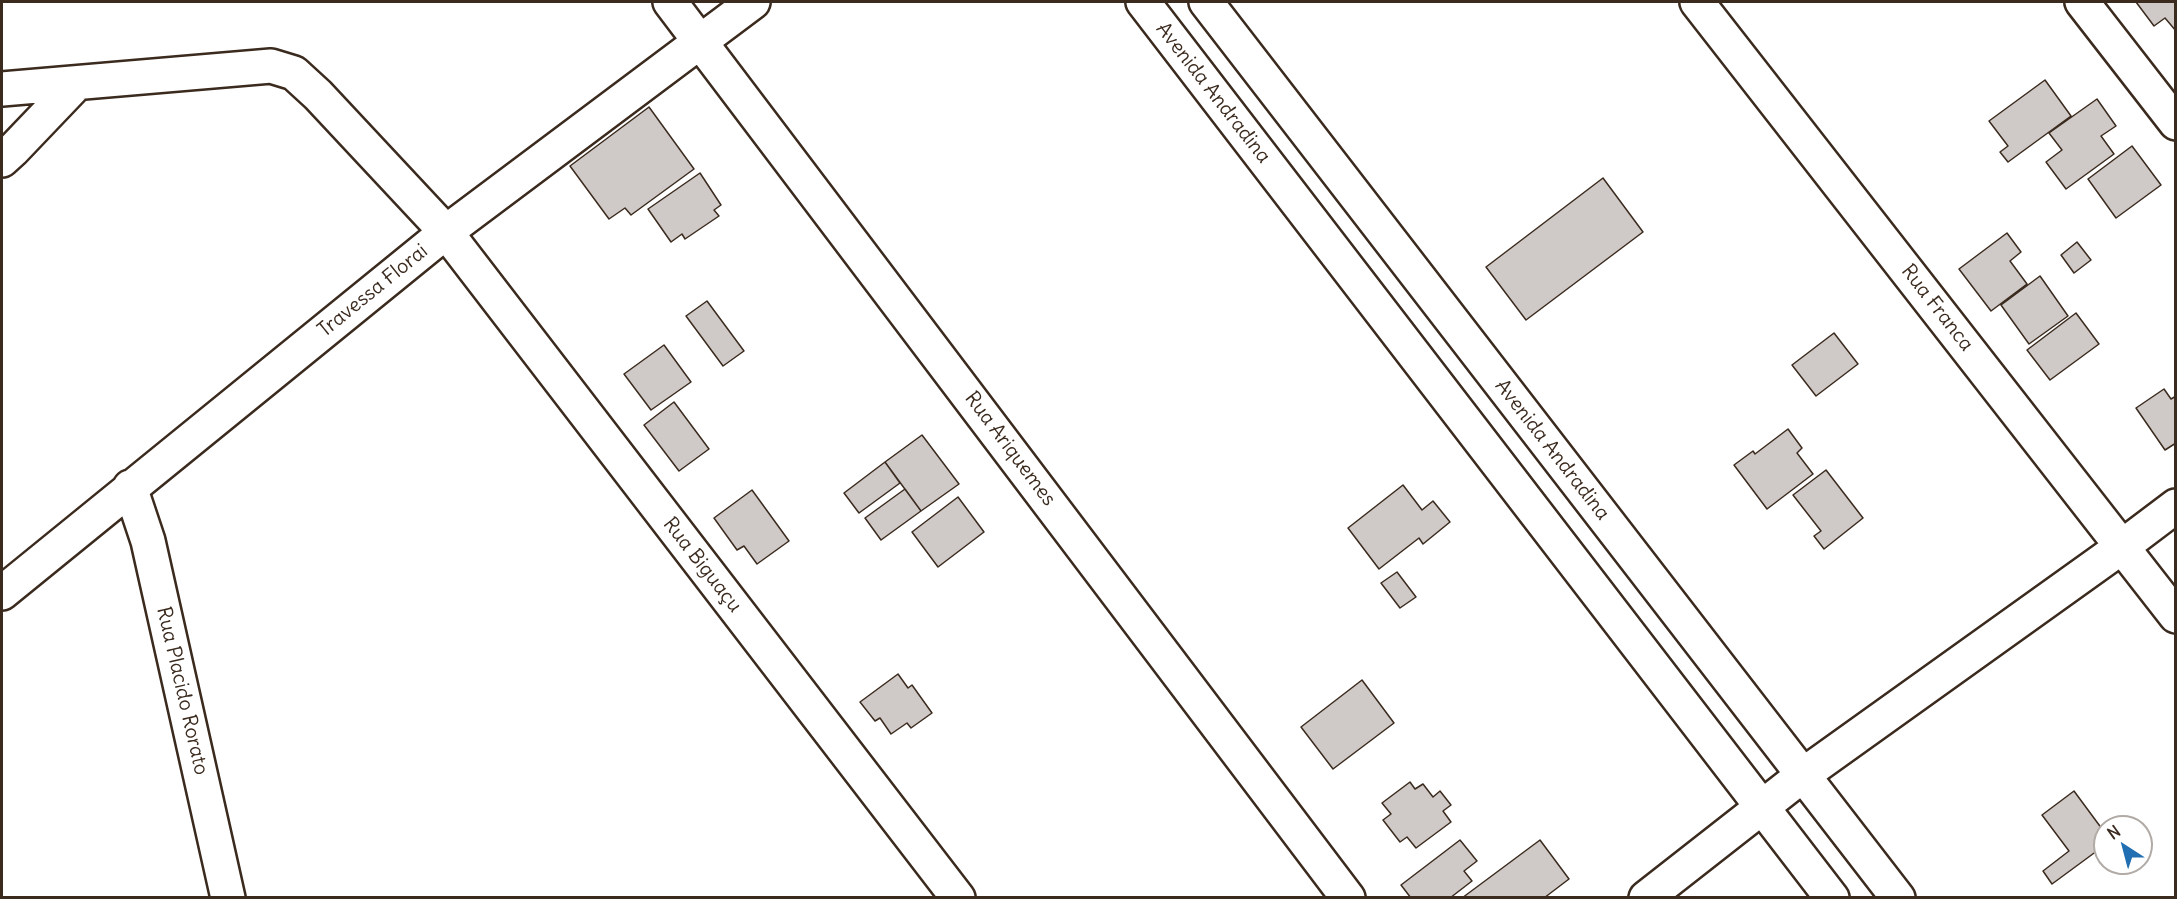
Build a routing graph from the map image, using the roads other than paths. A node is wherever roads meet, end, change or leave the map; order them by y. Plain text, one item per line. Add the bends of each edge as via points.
1 (670, 2) edge
2 (753, 2) edge
3 (1143, 2) edge
4 (1206, 2) edge
5 (1697, 2) edge
6 (2082, 2) edge
7 (701, 40) junction
8 (77, 82) junction
9 (2, 89) edge
10 (2175, 123) edge
11 (2, 160) edge
12 (446, 232) junction
13 (130, 487) junction
14 (2175, 506) edge
15 (2123, 546) junction
16 (2, 593) edge
17 (2175, 616) edge
18 (1803, 776) junction
19 (1762, 807) junction
20 (228, 897) edge
21 (958, 897) edge
22 (1348, 897) edge
23 (1646, 897) edge
24 (1832, 897) edge
25 (1898, 897) edge

1 - 7 street, Rua Ariquemes
2 - 7 street, Travessa Florai
3 - 19 street, Avenida Andradina
4 - 18 street, Avenida Andradina
5 - 15 street, Rua Franca
6 - 10 street
7 - 12 street, Travessa Florai
7 - 22 street, Rua Ariquemes
8 - 9 street, Rua Biguaçu
8 - 11 street
8 - 12 street, Rua Biguaçu via 271,66 294,73
12 - 13 street, Travessa Florai
12 - 21 street, Rua Biguaçu
13 - 16 street, Travessa Florai
13 - 20 street, Rua Placido Rorato via 148,541
14 - 15 street
15 - 17 street, Rua Franca
15 - 18 street
18 - 19 street
18 - 25 street, Avenida Andradina
19 - 23 street
19 - 24 street, Avenida Andradina

